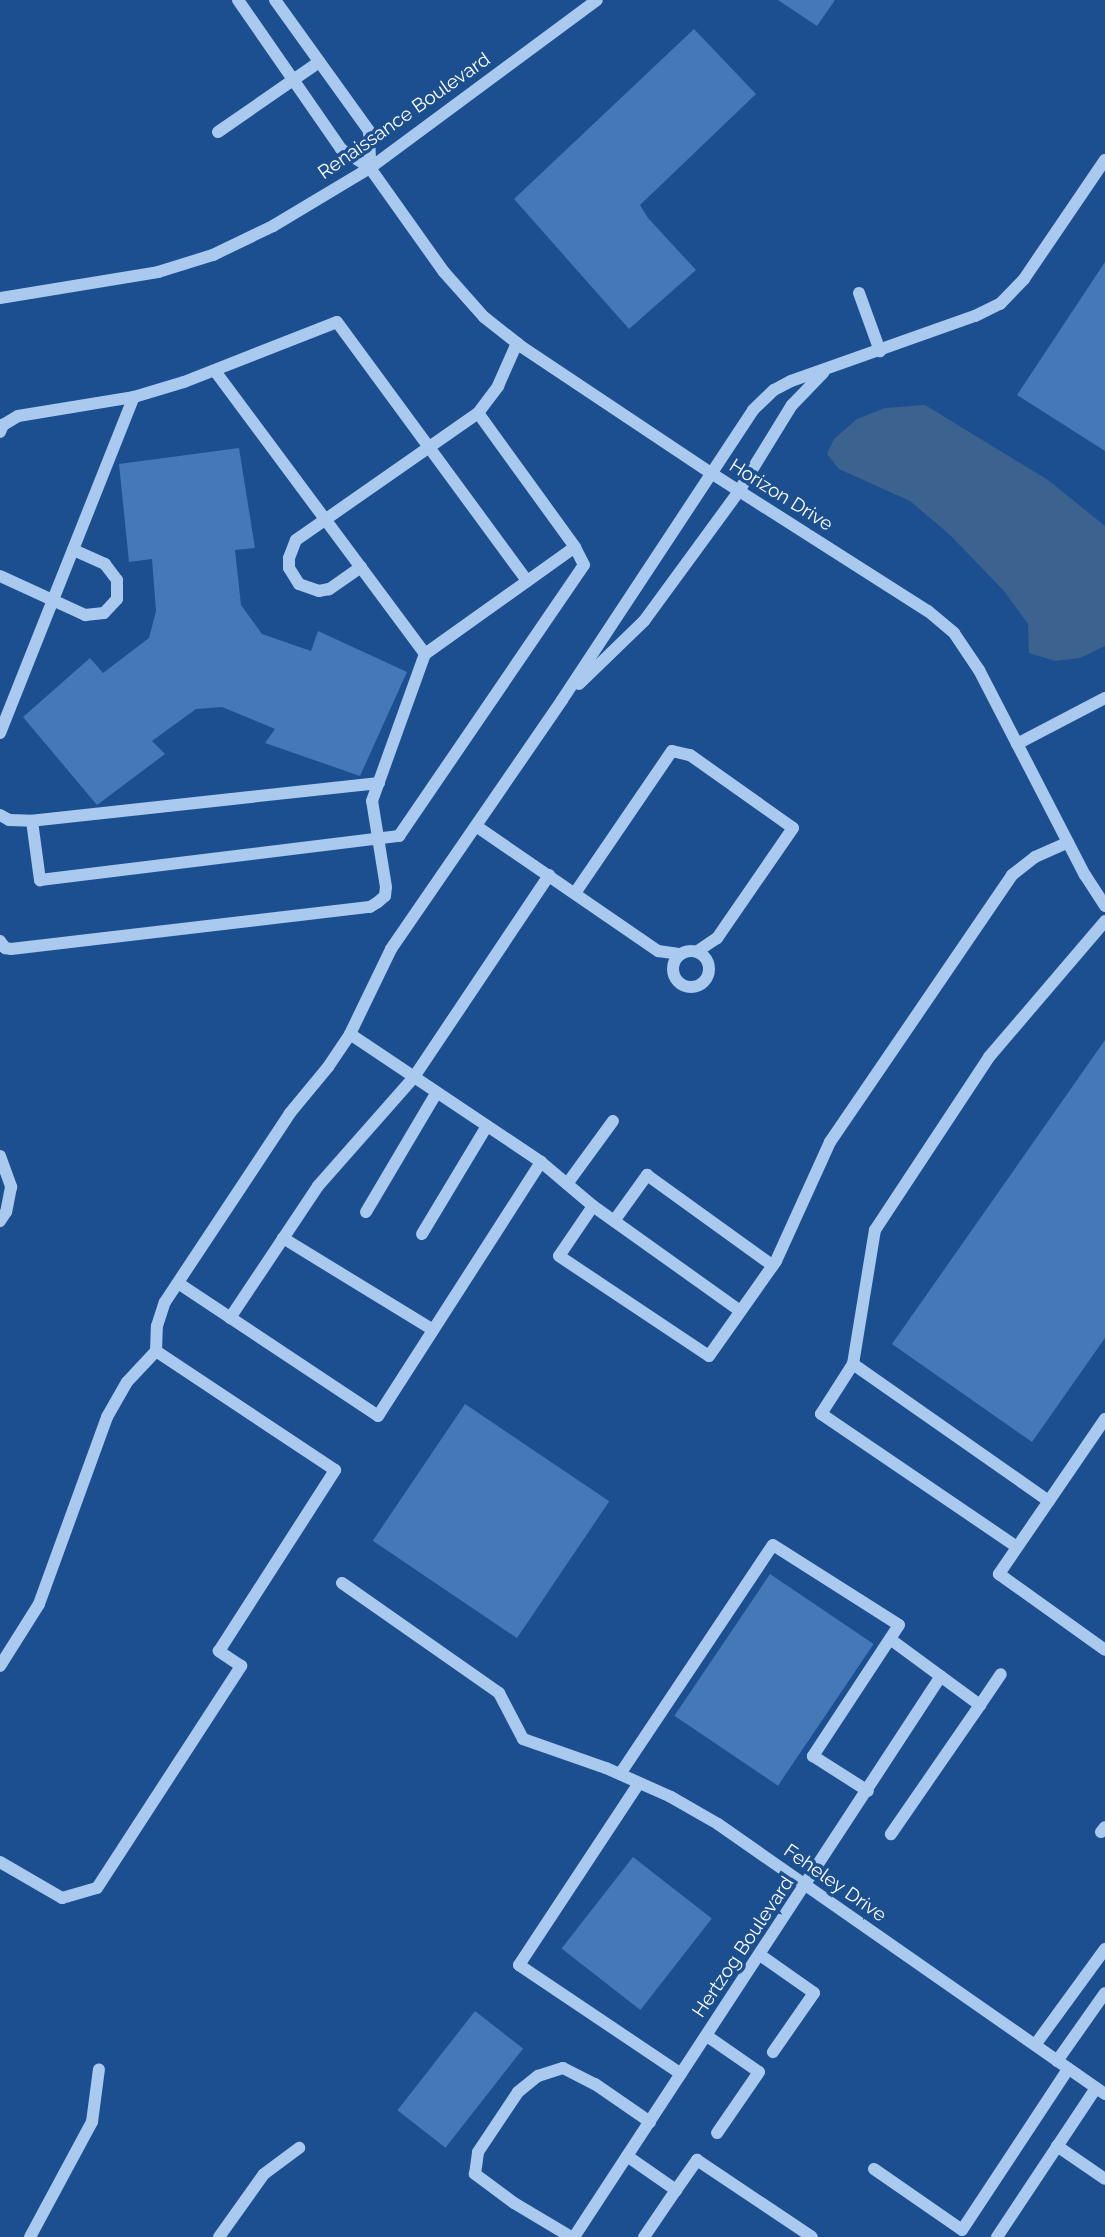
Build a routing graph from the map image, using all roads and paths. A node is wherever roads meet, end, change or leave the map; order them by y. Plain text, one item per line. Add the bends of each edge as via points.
1 (238, 0) edge
2 (275, 0) edge
3 (597, 0) edge
4 (319, 62) junction
5 (294, 81) junction
6 (218, 132) dead end
7 (1105, 160) edge
8 (370, 168) junction
9 (859, 293) dead end
10 (0, 296) edge
11 (517, 342) junction
12 (880, 351) junction
13 (826, 370) junction
14 (215, 371) junction
15 (134, 397) junction
16 (478, 413) junction
17 (0, 432) edge
18 (429, 447) junction
19 (710, 473) junction
20 (739, 491) junction
21 (326, 519) junction
22 (575, 547) junction
23 (73, 550) junction
24 (361, 567) junction
25 (0, 576) edge
26 (527, 581) junction
27 (52, 601) junction
28 (425, 654) junction
29 (1105, 698) edge
30 (562, 700) junction
31 (0, 733) edge
32 (1017, 744) junction
33 (379, 783) junction
34 (0, 815) edge
35 (32, 821) junction
36 (476, 826) junction
37 (378, 838) junction
38 (1068, 842) junction
39 (549, 875) junction
40 (575, 893) junction
41 (1105, 906) edge
42 (1105, 921) edge
43 (0, 941) edge
44 (698, 951) junction
45 (680, 954) junction
46 (350, 1034) junction
47 (414, 1077) junction
48 (437, 1092) junction
49 (613, 1121) dead end
50 (486, 1126) junction
51 (0, 1156) edge
52 (541, 1162) junction
53 (567, 1184) junction
54 (593, 1206) junction
55 (366, 1212) dead end
56 (0, 1221) edge
57 (614, 1221) junction
58 (422, 1234) dead end
59 (283, 1238) junction
60 (773, 1266) junction
61 (178, 1283) junction
62 (740, 1311) junction
63 (230, 1318) junction
64 (433, 1330) junction
65 (156, 1351) junction
66 (853, 1364) junction
67 (1105, 1419) edge
68 (1049, 1501) junction
69 (1017, 1547) junction
70 (342, 1583) dead end
71 (890, 1639) junction
72 (1105, 1650) edge
73 (0, 1666) edge
74 (1001, 1674) dead end
75 (941, 1676) junction
76 (980, 1705) junction
77 (620, 1774) junction
78 (639, 1783) junction
79 (868, 1791) junction
80 (891, 1834) dead end
81 (0, 1861) edge
82 (806, 1886) junction
83 (1105, 1949) edge
84 (760, 1955) junction
85 (1103, 1999) edge
86 (707, 2036) junction
87 (1035, 2045) junction
88 (774, 2052) dead end
89 (1063, 2065) junction
90 (99, 2068) dead end
91 (681, 2074) junction
92 (1100, 2091) edge
93 (650, 2122) junction
94 (717, 2133) dead end
95 (1057, 2146) junction
96 (299, 2148) dead end
97 (627, 2156) junction
98 (874, 2169) dead end
99 (1105, 2179) edge
100 (676, 2190) junction
101 (794, 2232) edge
102 (30, 2237) edge
103 (219, 2237) edge
104 (572, 2237) edge
105 (644, 2237) edge
106 (811, 2237) edge
107 (997, 2237) edge

1 - 5 street
2 - 4 street
3 - 8 street, Renaissance Boulevard
4 - 5 street
4 - 8 street via 369,131
5 - 6 street
5 - 8 street via 341,149
7 - 12 street via 1009,297 975,316
8 - 10 street, Renaissance Boulevard via 273,226 213,255 159,272
8 - 11 street, Horizon Drive via 444,272 484,317
9 - 12 street
11 - 16 street via 498,386
11 - 19 street, Horizon Drive
12 - 13 street
13 - 19 street via 790,381 759,403
13 - 20 street via 792,405
14 - 15 street
14 - 18 street via 337,322
14 - 21 street
15 - 17 street via 18,416
15 - 23 street
16 - 18 street
16 - 22 street
18 - 21 street
18 - 26 street
19 - 20 street, Horizon Drive
19 - 30 street
20 - 30 street via 644,621
20 - 32 street, Horizon Drive via 940,620 967,650
21 - 24 street
21 - 24 street via 292,548 289,558 294,578 308,589 329,589
22 - 26 street
22 - 37 street via 584,565 400,836
23 - 27 street
23 - 27 street via 113,571 117,599 104,613 94,616
24 - 28 street
25 - 27 street
26 - 28 street
27 - 31 street
28 - 33 street
29 - 32 street
30 - 36 street
32 - 38 street, Horizon Drive
33 - 35 street
33 - 37 street via 372,801
34 - 35 street
35 - 37 street via 40,880
36 - 39 street
36 - 46 street via 391,949
37 - 43 street via 385,896 370,907 11,949
38 - 41 street, Horizon Drive
38 - 60 street via 1035,857 1012,875 830,1142
39 - 40 street
39 - 47 street
40 - 44 street via 672,751 690,755 793,828 717,938
40 - 45 street via 658,951
42 - 66 street via 989,1057 875,1230
44 - 45 street
44 - 45 street via 710,970 704,982 692,987 675,978 673,964
46 - 47 street
46 - 61 street via 290,1113
47 - 48 street
47 - 59 street via 318,1186
48 - 50 street
48 - 55 street
49 - 53 street
50 - 52 street
50 - 58 street
51 - 56 street via 11,1187
52 - 53 street
52 - 64 street
53 - 54 street
54 - 57 street
54 - 62 street via 559,1256 709,1356
57 - 60 street via 646,1175
57 - 62 street
59 - 63 street
59 - 64 street
60 - 62 street
61 - 63 street
61 - 65 street via 160,1314
63 - 64 street via 378,1416
65 - 73 street via 127,1382 107,1417 39,1604
65 - 81 street via 335,1471 219,1651 241,1666 97,1888 62,1899
66 - 68 street
66 - 69 street via 821,1413
67 - 68 street
68 - 69 street
69 - 72 street via 999,1574
70 - 77 street, Feheley Drive via 499,1693 523,1739
71 - 75 street
71 - 77 street via 899,1625 773,1545
71 - 79 street via 813,1756
74 - 76 street
75 - 76 street
75 - 79 street, Hertzog Boulevard
76 - 80 street
77 - 78 street, Feheley Drive
78 - 82 street, Feheley Drive via 718,1824
78 - 91 street via 519,1965
79 - 82 street, Hertzog Boulevard
82 - 84 street, Hertzog Boulevard
82 - 87 street, Feheley Drive
83 - 87 street
84 - 86 street, Hertzog Boulevard
84 - 88 street via 814,1993
85 - 89 street
86 - 91 street, Hertzog Boulevard
86 - 94 street via 759,2072
87 - 89 street, Feheley Drive
89 - 92 street, Feheley Drive
89 - 98 street via 962,2230
90 - 102 street via 92,2122
91 - 93 street, Hertzog Boulevard
92 - 95 street
93 - 97 street, Hertzog Boulevard
93 - 104 street via 563,2068 538,2076 518,2092 478,2152 475,2174
95 - 99 street
95 - 107 street
96 - 103 street via 264,2174
97 - 100 street
97 - 104 street, Hertzog Boulevard
100 - 101 street via 697,2160
100 - 105 street
101 - 106 street

